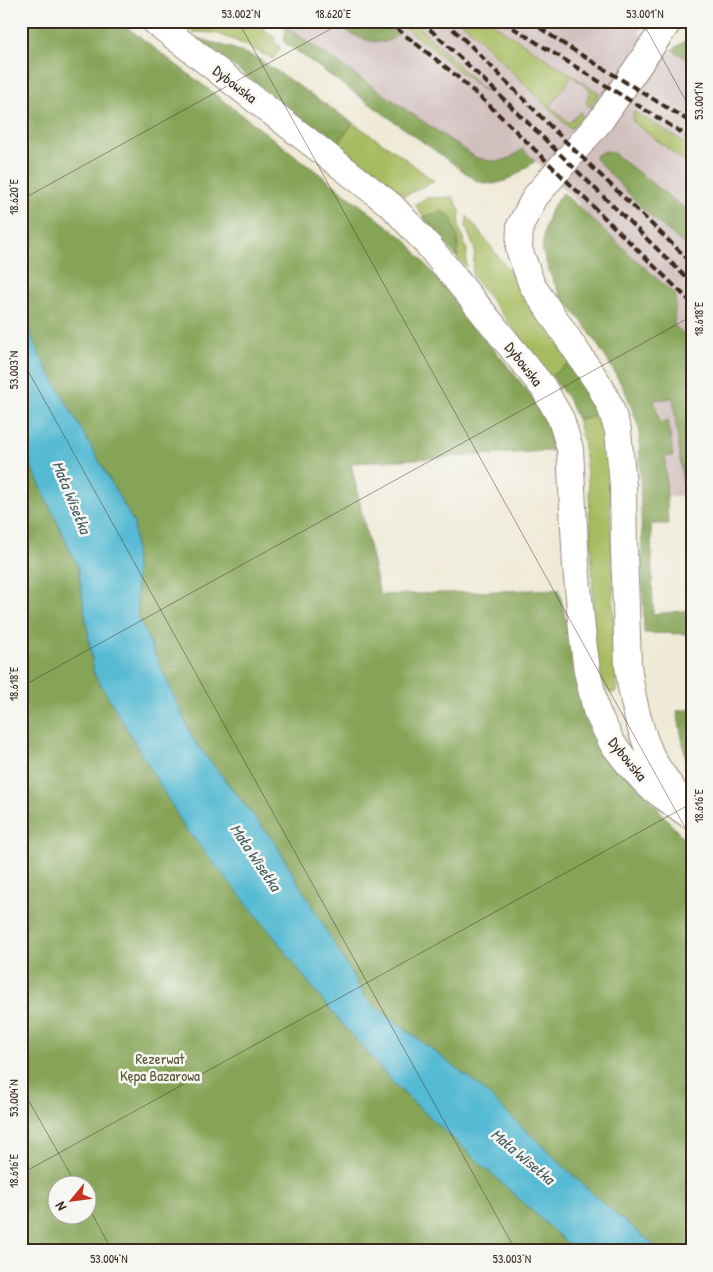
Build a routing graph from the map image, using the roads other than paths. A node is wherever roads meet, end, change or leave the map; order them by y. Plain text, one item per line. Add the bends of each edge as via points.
1 (154, 21) edge
2 (668, 21) edge
3 (634, 703) junction
4 (596, 710) junction
5 (690, 814) edge

1 - 4 street, Dybowska via 392,206 429,246 543,387 561,419 570,449 583,640
2 - 3 street via 601,120 535,197 520,226 519,249 532,285 600,386 618,431 624,486 628,665
3 - 4 street
3 - 5 street via 655,762
4 - 5 street, Dybowska via 612,743 630,766 650,786

